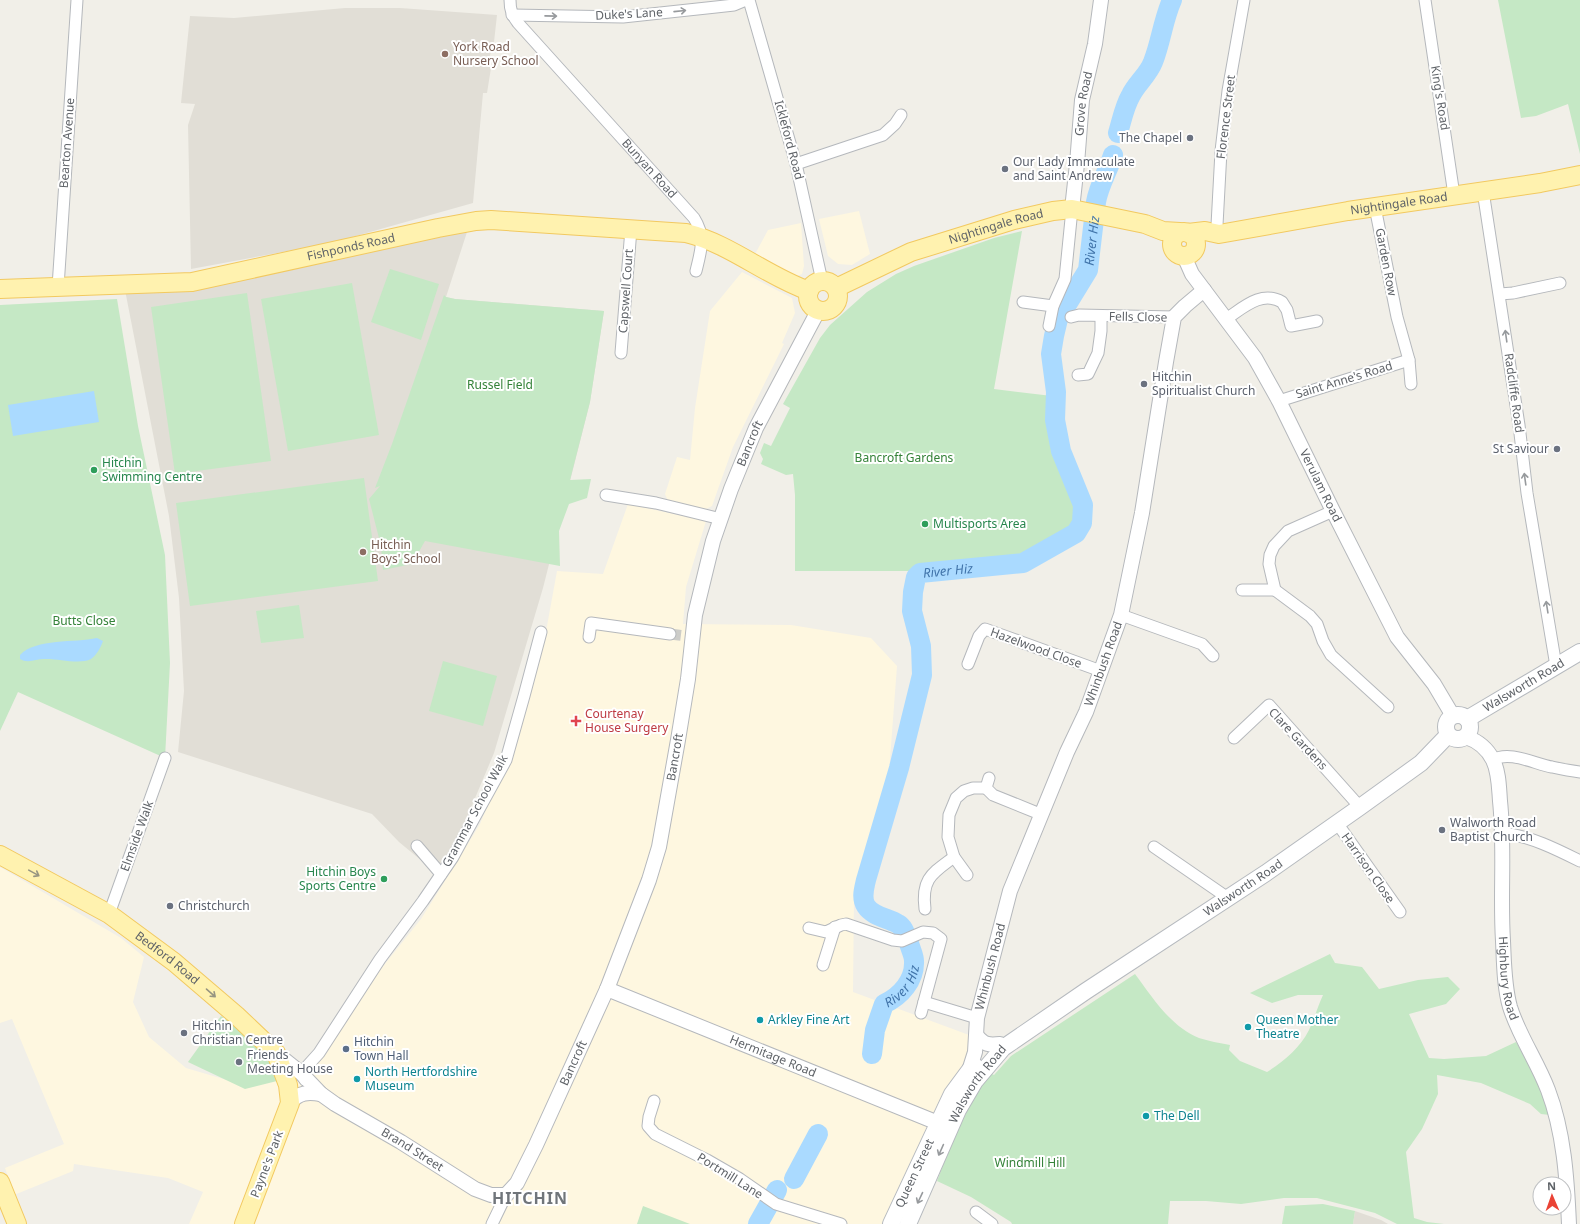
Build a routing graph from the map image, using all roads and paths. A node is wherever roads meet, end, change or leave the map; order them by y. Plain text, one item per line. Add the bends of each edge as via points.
1 (77, 0) edge
2 (510, 0) edge
3 (746, 0) edge
4 (749, 0) edge
5 (1101, 0) edge
6 (1244, 0) edge
7 (1425, 0) edge
8 (512, 15) junction
9 (901, 115) dead end
10 (796, 164) junction
11 (1580, 175) edge
12 (1483, 191) junction
13 (1454, 195) junction
14 (1375, 207) junction
15 (1072, 209) junction
16 (631, 229) junction
17 (1219, 234) junction
18 (702, 237) junction
19 (1180, 242) junction
20 (696, 270) dead end
21 (1560, 283) dead end
22 (58, 287) junction
23 (822, 287) junction
24 (0, 289) edge
25 (1204, 290) junction
26 (1500, 294) junction
27 (1023, 302) dead end
28 (1053, 306) junction
29 (818, 311) junction
30 (1101, 316) junction
31 (1072, 317) dead end
32 (1174, 317) junction
33 (1226, 319) junction
34 (1317, 321) dead end
35 (1049, 326) dead end
36 (621, 353) dead end
37 (1409, 360) junction
38 (1078, 375) dead end
39 (1411, 384) dead end
40 (1279, 400) junction
41 (606, 495) dead end
42 (1333, 511) junction
43 (721, 519) junction
44 (1242, 590) dead end
45 (1275, 590) junction
46 (1121, 615) junction
47 (541, 632) dead end
48 (670, 634) tunnel mouth
49 (589, 637) dead end
50 (1580, 652) edge
51 (1213, 656) dead end
52 (968, 664) dead end
53 (1556, 666) junction
54 (1101, 671) junction
55 (1388, 707) dead end
56 (1460, 718) junction
57 (1448, 735) junction
58 (1466, 737) junction
59 (1234, 738) dead end
60 (165, 758) dead end
61 (1493, 760) junction
62 (1580, 772) edge
63 (1360, 807) junction
64 (1040, 814) junction
65 (1337, 823) junction
66 (1503, 833) junction
67 (417, 846) dead end
68 (1154, 848) dead end
69 (0, 855) edge
70 (954, 857) junction
71 (1580, 861) edge
72 (441, 874) junction
73 (967, 875) dead end
74 (1228, 898) junction
75 (925, 909) dead end
76 (1400, 912) dead end
77 (109, 914) junction
78 (835, 927) junction
79 (809, 928) dead end
80 (823, 965) dead end
81 (607, 989) junction
82 (977, 1018) junction
83 (1029, 1030) junction
84 (977, 1036) junction
85 (1000, 1044) junction
86 (276, 1052) junction
87 (969, 1071) junction
88 (301, 1073) junction
89 (322, 1094) junction
90 (296, 1098) junction
91 (654, 1101) dead end
92 (944, 1125) junction
93 (0, 1182) edge
94 (506, 1195) junction
95 (976, 1212) dead end
96 (17, 1224) edge
97 (244, 1224) edge
98 (492, 1224) edge
99 (841, 1224) edge
100 (891, 1224) edge
101 (908, 1224) edge
102 (992, 1224) edge
103 (1569, 1224) edge

1 - 22 street, Bearton Avenue
2 - 8 street
8 -> 3 street, Duke's Lane via 623,17 734,5
4 - 10 street, Ickleford Road
5 - 15 street, Grove Road via 1095,44 1082,100
6 - 17 street, Florence Street via 1228,91 1221,151 1217,225
7 - 13 street, King's Road
8 - 18 street, Bunyan Road via 689,212 698,224
9 - 10 street via 883,135
10 - 23 street, Ickleford Road
11 - 12 main road, Nightingale Road
12 - 13 main road, Nightingale Road
12 - 26 street, Radcliffe Road
13 - 14 main road, Nightingale Road
14 - 17 main road, Nightingale Road
14 - 37 street, Garden Row
15 - 19 main road, Nightingale Road via 1145,224
15 - 23 main road, Nightingale Road via 1014,220 911,252
15 - 28 street via 1065,279
16 - 18 main road, Fishponds Road via 686,233
16 - 22 main road, Fishponds Road via 476,221 192,282
16 - 36 street, Capswell Court
17 - 19 main road, Nightingale Road via 1205,231
18 - 20 street
18 - 23 main road via 772,274
19 - 25 street, Verulam Road via 1188,268
21 - 26 street
22 - 24 main road, Fishponds Road
23 - 29 main road via 808,300
23 - 29 main road via 839,298 835,307 828,311
25 - 32 street
25 - 33 street, Verulam Road
53 -> 26 street, Radcliffe Road via 1527,492
27 - 28 street
28 - 35 street
29 - 43 street, Bancroft via 756,428
30 - 31 street, Fells Close
30 - 32 street, Fells Close
30 - 38 street, Fells Close via 1098,353 1088,374
32 - 46 street, Whinbush Road via 1142,513
33 - 34 street via 1255,300 1266,297 1282,302 1291,326
33 - 40 street, Verulam Road via 1254,358
37 - 39 street, Garden Row
37 - 40 street, Saint Anne's Road
40 - 42 street, Verulam Road
41 - 43 street via 656,503
42 - 45 street via 1288,531 1274,546 1269,564
42 - 56 street, Verulam Road via 1397,637
43 - 81 street, Bancroft via 689,637 687,687 658,847 635,918
44 - 45 street
45 - 55 street via 1310,616 1317,624 1331,655
46 - 51 street via 1202,644
46 - 54 street, Whinbush Road
47 - 72 street, Grammar School Walk via 506,760 453,857
48 - 49 street via 591,623
50 - 53 main road, Walsworth Road
52 - 54 street, Hazelwood Close via 978,636 985,629
53 - 56 main road, Walsworth Road
54 - 64 street, Whinbush Road via 1086,712
56 - 57 main road via 1448,720 1445,728
56 - 58 main road via 1470,728
57 - 58 main road via 1456,740
57 - 63 main road, Walsworth Road via 1421,763
58 - 61 street, Highbury Road via 1478,741
59 - 63 street, Clare Gardens via 1269,705
60 - 77 street, Elmside Walk
61 - 62 street via 1498,757 1522,758 1550,767
61 - 66 street, Highbury Road via 1498,775
63 - 65 main road, Walsworth Road
64 - 70 street via 993,795 988,783 964,791 956,798 949,815 948,837
64 - 82 street, Whinbush Road via 1010,891
65 - 74 main road, Walsworth Road
65 - 76 street, Harrison Close
66 - 71 street via 1530,839
66 - 103 street, Highbury Road via 1502,940 1505,978 1510,1006 1520,1033 1548,1089 1558,1125 1568,1193
67 - 72 street, Grammar School Walk
68 - 74 street
69 -> 77 main road, Bedford Road
70 - 73 street
70 - 75 street via 929,878 924,899
72 - 88 street, Grammar School Walk via 380,959 319,1054
74 - 83 main road, Walsworth Road
77 -> 86 main road, Bedford Road via 174,962
78 - 79 street via 826,932
78 - 80 street
78 - 82 street via 846,924 893,940 933,932 941,939 923,1007
81 - 92 street, Hermitage Road
81 - 94 street, Bancroft via 536,1145 517,1183
82 - 84 street, Whinbush Road
83 - 85 main road, Walsworth Road
83 - 92 main road, Walsworth Road via 1003,1048 974,1081 958,1110
84 - 85 street via 987,1045
84 - 87 street, Whinbush Road
85 - 87 main road, Walsworth Road
86 - 88 street, Brand Street
86 - 90 main road, Bedford Road via 288,1085
87 - 92 main road, Walsworth Road via 952,1094
88 - 89 street, Brand Street
88 - 90 street via 306,1082
89 - 90 street via 310,1092
89 - 94 street, Brand Street via 475,1189 492,1195
90 - 97 main road, Payne's Park
91 - 99 street, Portmill Lane via 648,1126 655,1134 740,1179 776,1204
92 - 100 main road, Queen Street
92 -> 101 main road, Queen Street
93 - 96 main road
94 - 98 street
95 - 102 street

